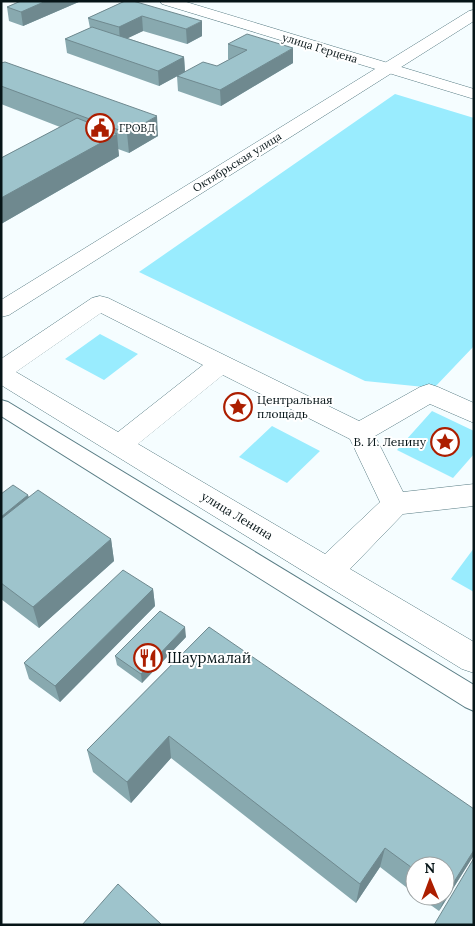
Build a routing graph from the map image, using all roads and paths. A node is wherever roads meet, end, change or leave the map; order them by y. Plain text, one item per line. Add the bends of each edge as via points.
1 (167, 1) edge
2 (474, 14) edge
3 (387, 68) junction
4 (474, 94) edge
5 (1, 310) edge
6 (220, 364) junction
7 (1, 373) edge
8 (1, 407) edge
9 (474, 414) edge
10 (360, 433) junction
11 (119, 445) junction
12 (474, 495) edge
13 (395, 504) junction
14 (328, 571) junction
15 (474, 659) edge
16 (474, 699) edge

1 - 3 street, улица Герцена
2 - 3 street, Октябрьская улица
3 - 4 street, улица Герцена
3 - 5 street, Октябрьская улица
6 - 7 street via 100,303
6 - 10 street
6 - 11 street
7 - 11 street, улица Ленина
8 - 16 lane
9 - 10 street via 429,393
10 - 13 street
11 - 14 street, улица Ленина
12 - 13 street
13 - 14 street
14 - 15 street, улица Ленина

